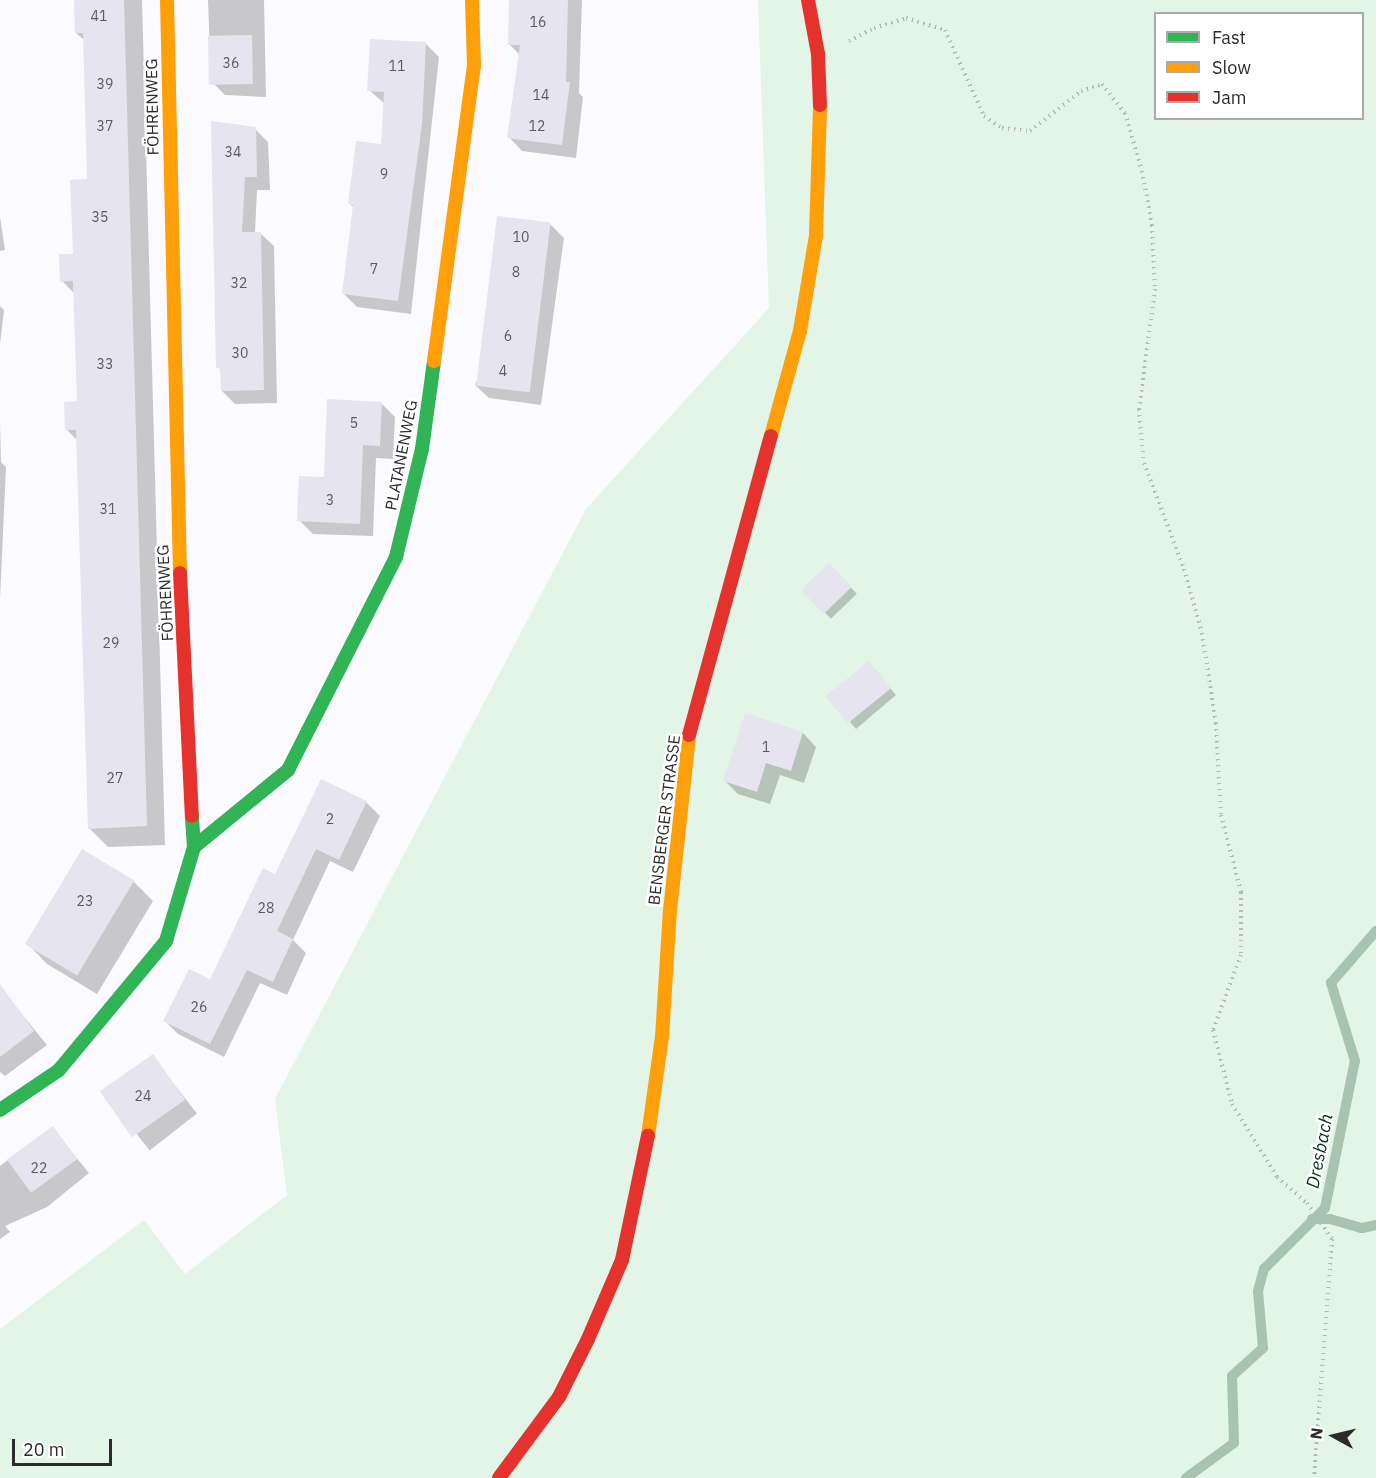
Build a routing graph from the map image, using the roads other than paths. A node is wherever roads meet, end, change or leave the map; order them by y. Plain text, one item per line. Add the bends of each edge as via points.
1 (167, 0) edge
2 (472, 0) edge
3 (808, 0) edge
4 (194, 848) junction
5 (0, 1110) edge
6 (499, 1478) edge

1 - 4 street, FÖHRENWEG via 176,490
2 - 4 street, PLATANENWEG via 474,66 422,449 396,557 288,770
3 - 6 street, BENSBERGER STRASSE via 818,54 821,145 816,235 800,331 688,739 662,1037 643,1175 622,1260 588,1339 559,1397
4 - 5 street, FÖHRENWEG via 165,941 59,1070

